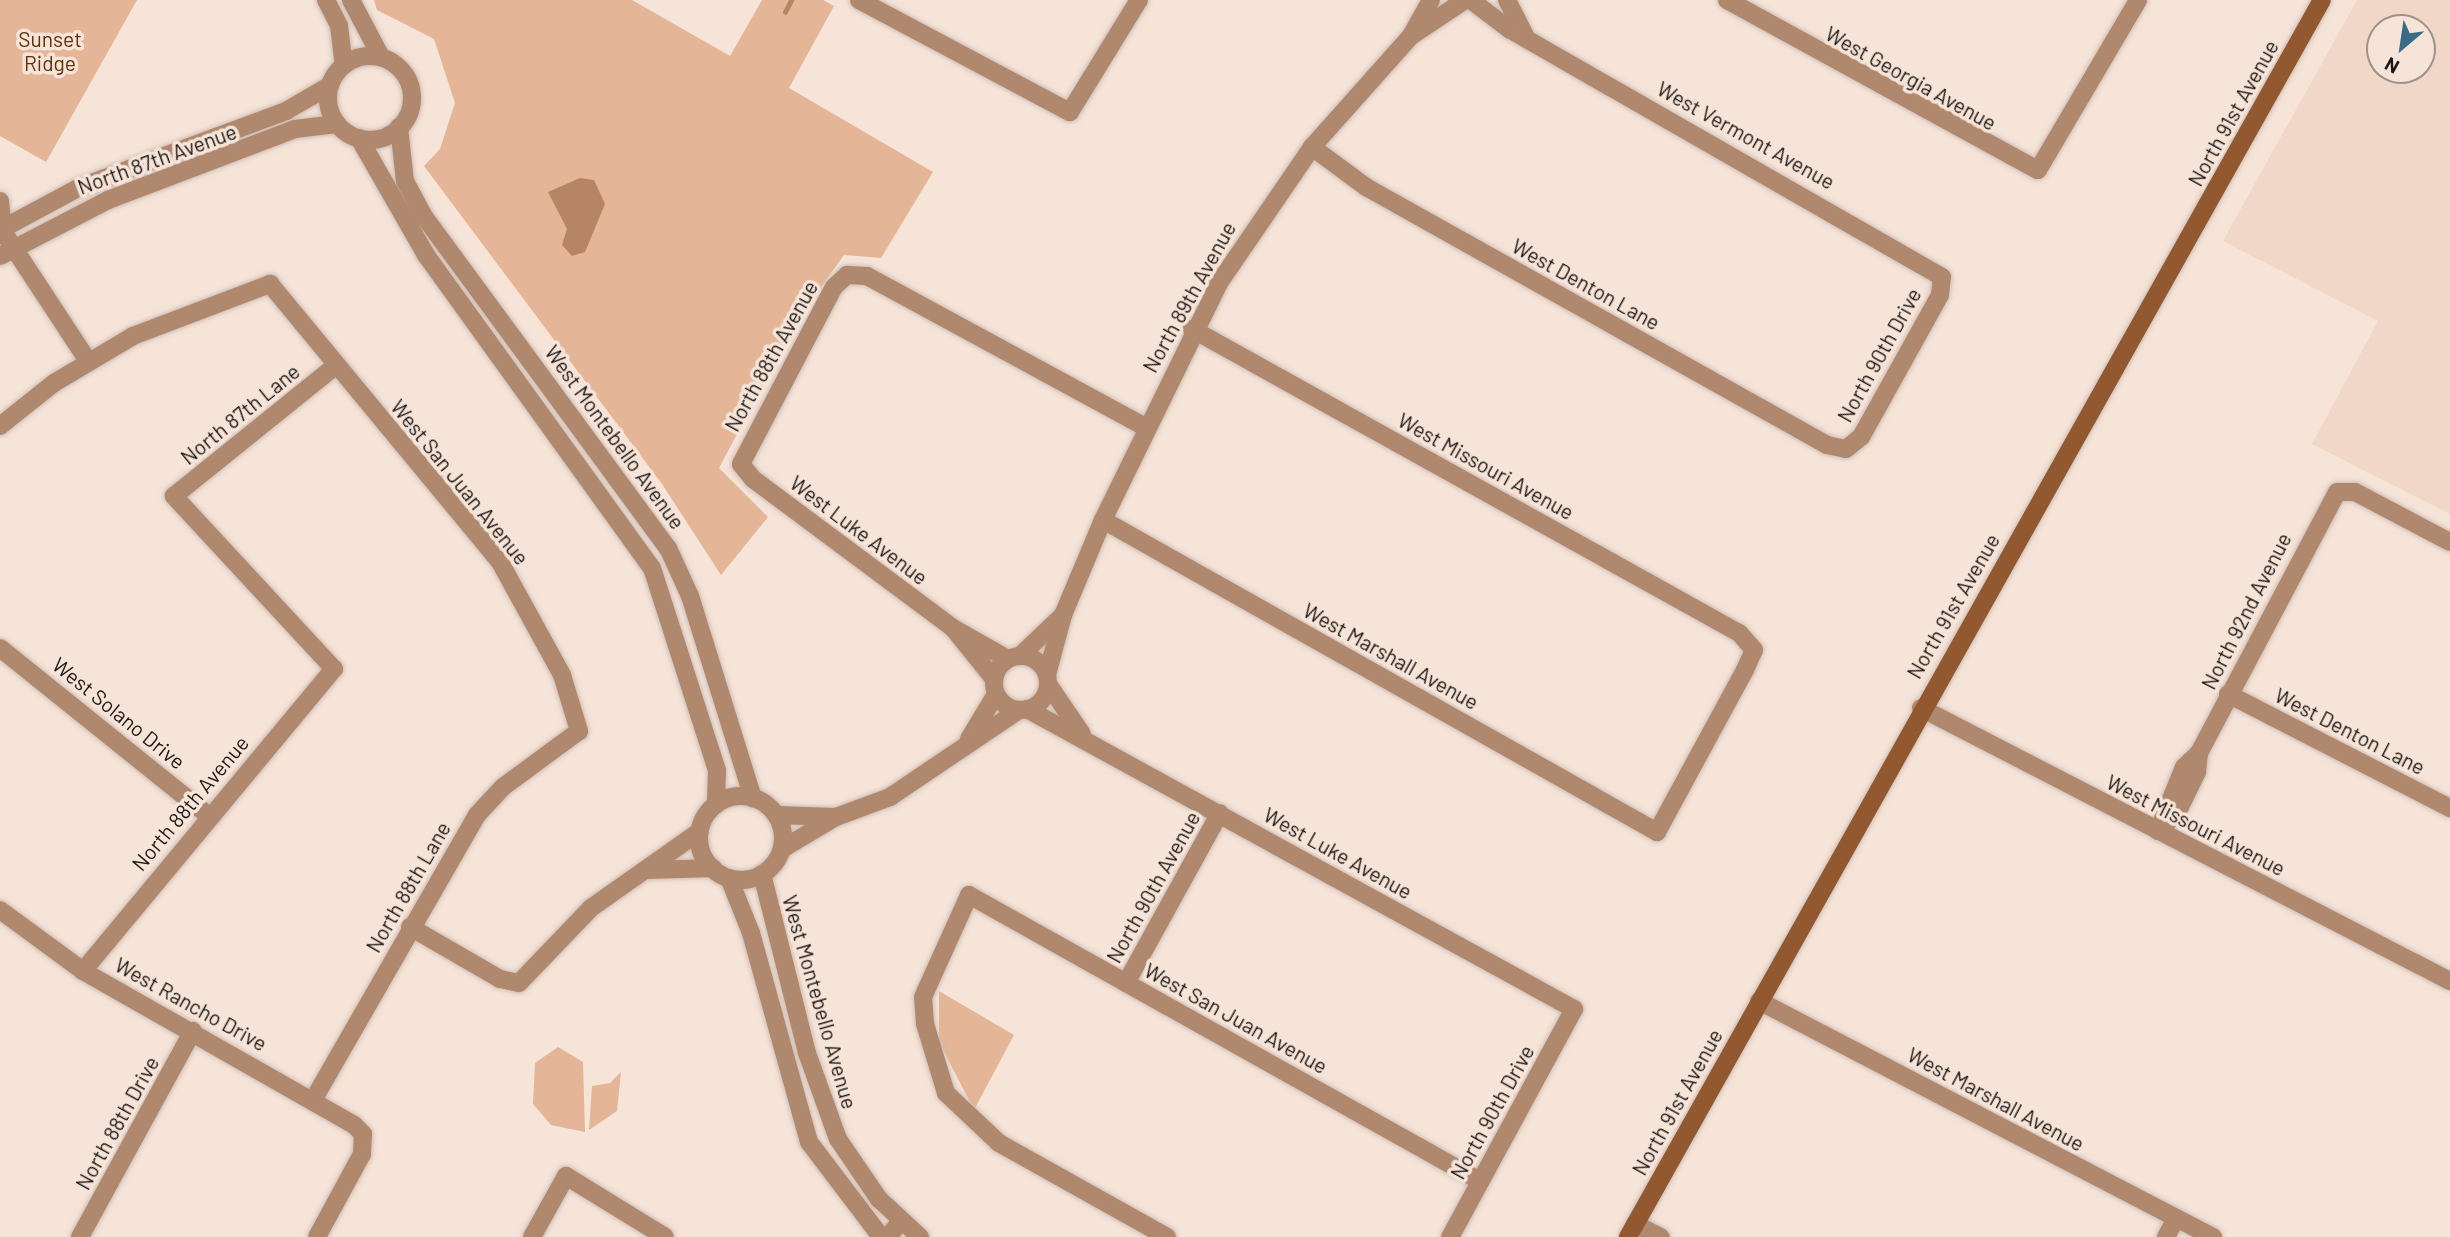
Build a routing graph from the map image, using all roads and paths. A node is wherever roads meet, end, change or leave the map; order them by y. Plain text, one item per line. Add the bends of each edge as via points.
1 (326, 0) edge
2 (352, 0) edge
3 (859, 0) edge
4 (1139, 0) edge
5 (1432, 0) edge
6 (1465, 0) edge
7 (1478, 0) edge
8 (1507, 0) edge
9 (1727, 0) edge
10 (2322, 0) edge
11 (1472, 1) edge
12 (2135, 1) edge
13 (1525, 35) junction
14 (1411, 36) junction
15 (381, 57) junction
16 (344, 65) junction
17 (329, 86) junction
18 (337, 124) junction
19 (400, 127) junction
20 (359, 138) junction
21 (1312, 147) junction
22 (0, 201) edge
23 (1, 228) edge
24 (16, 246) junction
25 (0, 256) edge
26 (1942, 277) joint
27 (1192, 329) junction
28 (88, 361) junction
29 (334, 367) junction
30 (0, 426) edge
31 (1145, 427) junction
32 (1846, 449) joint
33 (741, 464) joint
34 (1103, 520) junction
35 (2450, 542) edge
36 (1063, 615) junction
37 (953, 628) junction
38 (0, 648) edge
39 (1014, 657) junction
40 (334, 669) joint
41 (1048, 679) junction
42 (995, 686) junction
43 (2228, 694) junction
44 (1921, 708) junction
45 (1023, 710) junction
46 (579, 731) joint
47 (1082, 734) junction
48 (969, 739) junction
49 (753, 798) junction
50 (716, 805) junction
51 (2450, 808) edge
52 (1220, 813) junction
53 (776, 815) junction
54 (209, 816) junction
55 (836, 817) junction
56 (700, 831) junction
57 (2158, 831) junction
58 (1657, 832) joint
59 (782, 849) junction
60 (713, 868) junction
61 (649, 870) junction
62 (762, 874) junction
63 (729, 878) junction
64 (0, 909) edge
65 (410, 927) junction
66 (83, 971) junction
67 (2450, 981) edge
68 (1126, 983) junction
69 (1759, 1001) junction
70 (1574, 1009) joint
71 (193, 1031) junction
72 (314, 1098) junction
73 (1480, 1181) junction
74 (2176, 1218) junction
75 (901, 1221) junction
76 (1632, 1230) edge
77 (917, 1236) edge
78 (80, 1237) edge
79 (317, 1237) edge
80 (532, 1237) edge
81 (665, 1237) edge
82 (881, 1237) edge
83 (888, 1237) edge
84 (1167, 1237) edge
85 (1450, 1237) edge
86 (1661, 1237) edge
87 (2166, 1237) edge
88 (2213, 1237) edge

1 - 16 street via 339,26
2 - 15 street
3 - 4 street via 1070,112
5 - 14 street, North 89th Avenue
6 - 11 street
6 - 14 street, North 89th Avenue
7 - 11 street
8 - 13 street
9 - 12 street, West Georgia Avenue via 2038,170
10 - 44 main road, North 91st Avenue
11 - 13 street, West Vermont Avenue
13 - 26 street, West Vermont Avenue
14 - 21 street, North 89th Avenue
15 - 16 street
15 - 19 street via 401,70 411,90
16 - 17 street
17 - 18 street
17 - 23 street, North 87th Avenue via 286,111 78,188
18 - 20 street
18 - 24 street, North 87th Avenue via 295,129 108,200
19 - 20 street via 381,138
19 - 49 street, West Montebello Avenue via 405,181 423,215 668,548 690,596
20 - 50 street via 426,255 652,568 717,771
21 - 27 street, North 89th Avenue
21 - 32 street, West Denton Lane via 1366,187 1827,444
22 - 23 street
23 - 24 street
24 - 25 street, North 87th Avenue
24 - 28 street
26 - 32 street, North 90th Drive via 1940,295 1861,437
27 - 31 street, North 89th Avenue
27 - 58 street, West Missouri Avenue via 1739,633 1754,650
28 - 29 street, West San Juan Avenue via 197,308 270,284
28 - 30 street
29 - 40 street, North 87th Lane via 174,496
29 - 46 street, West San Juan Avenue via 500,562 562,675
31 - 33 street, North 88th Avenue via 867,275 847,275 821,310
31 - 34 street, North 89th Avenue
33 - 37 street, West Luke Avenue via 753,480
34 - 36 street, North 89th Avenue
34 - 58 street, West Marshall Avenue
35 - 43 street, North 92nd Avenue via 2355,492 2337,492
36 - 39 street, North 89th Avenue
36 - 41 street, North 89th Avenue
37 - 39 street, West Luke Avenue
37 - 42 street, West Luke Avenue
38 - 54 street, West Solano Drive
39 - 41 street via 1037,661
39 - 42 street
40 - 54 street, North 88th Avenue
41 - 45 street via 1042,700
41 - 47 street, West Luke Avenue
42 - 45 street
42 - 48 street
43 - 51 street, West Denton Lane
43 - 57 street, North 92nd Avenue via 2177,813
44 - 57 street, West Missouri Avenue
44 - 69 main road, North 91st Avenue
45 - 47 street, West Luke Avenue
45 - 48 street
46 - 65 street, North 88th Lane via 503,787 477,815
47 - 52 street, West Luke Avenue
48 - 55 street via 890,797
49 - 50 street
49 - 53 street
50 - 56 street
52 - 68 street, North 90th Avenue
52 - 70 street, West Luke Avenue
53 - 55 street
53 - 59 street
54 - 66 street, North 88th Avenue
55 - 59 street
56 - 60 street
56 - 61 street
57 - 67 street, West Missouri Avenue
59 - 62 street
60 - 61 street
60 - 63 street
61 - 65 street via 592,908 519,983 500,979
62 - 63 street
62 - 75 street, West Montebello Avenue via 821,1099 853,1165
63 - 82 street via 751,933 810,1142 831,1179
64 - 66 street, West Rancho Drive
65 - 72 street, North 88th Lane
66 - 71 street, West Rancho Drive
68 - 73 street, West San Juan Avenue
68 - 84 street, West San Juan Avenue via 970,895 923,997 946,1094 999,1143
69 - 74 street, West Marshall Avenue
69 - 76 main road, North 91st Avenue
70 - 73 street, North 90th Drive
71 - 72 street, West Rancho Drive
71 - 78 street, North 88th Drive
72 - 79 street, West Rancho Drive via 363,1134 362,1154
73 - 85 street, North 90th Drive
74 - 87 street
74 - 88 street, West Marshall Avenue
75 - 77 street, West Montebello Avenue
75 - 83 street
76 - 86 street
80 - 81 street via 566,1176

